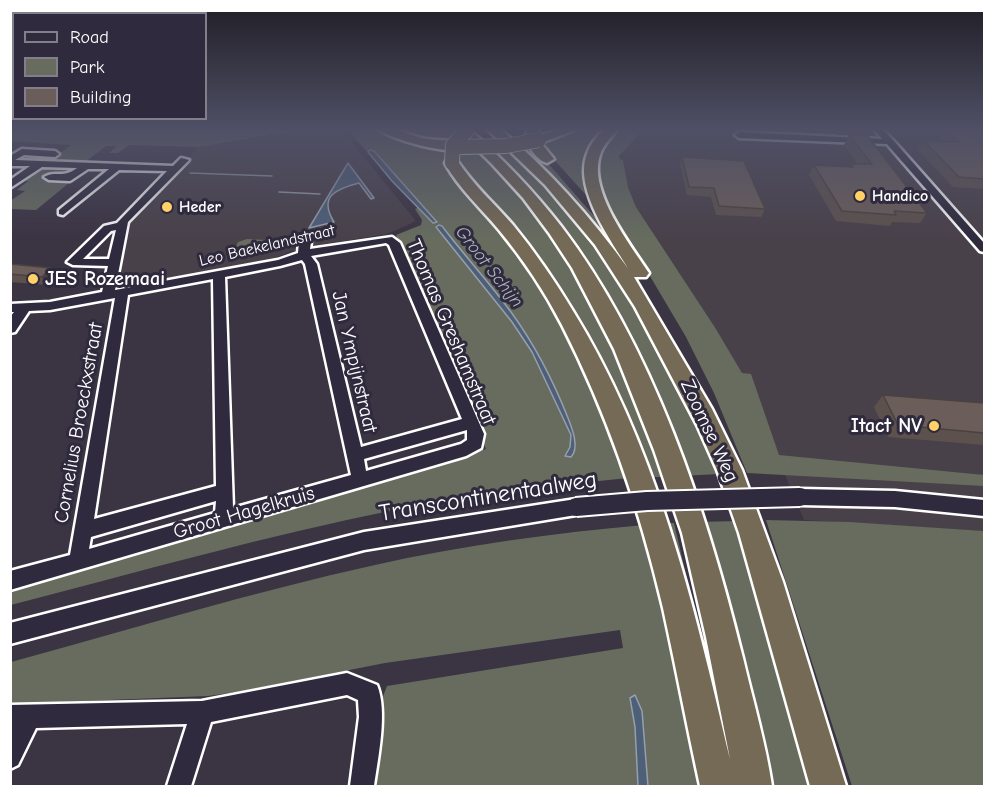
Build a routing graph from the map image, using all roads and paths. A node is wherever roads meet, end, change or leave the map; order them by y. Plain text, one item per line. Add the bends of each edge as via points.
1 (38, 165) edge
2 (67, 165) edge
3 (179, 165) edge
4 (453, 165) edge
5 (504, 165) edge
6 (536, 165) edge
7 (554, 165) edge
8 (592, 165) edge
9 (910, 165) edge
10 (86, 166) junction
11 (98, 166) joint
12 (117, 167) junction
13 (134, 167) joint
14 (175, 169) junction
15 (49, 177) dead end
16 (10, 185) edge
17 (63, 212) dead end
18 (121, 226) junction
19 (388, 239) joint
20 (305, 249) junction
21 (984, 249) edge
22 (630, 256) junction
23 (115, 263) junction
24 (219, 274) junction
25 (115, 294) junction
26 (25, 307) junction
27 (10, 308) edge
28 (10, 329) edge
29 (471, 423) junction
30 (475, 443) joint
31 (723, 453) junction
32 (355, 455) junction
33 (360, 479) junction
34 (225, 491) junction
35 (984, 508) edge
36 (224, 519) junction
37 (82, 531) junction
38 (78, 561) junction
39 (10, 581) edge
40 (10, 634) edge
41 (202, 712) junction
42 (20, 717) edge
43 (10, 757) edge
44 (179, 786) edge
45 (362, 786) edge
46 (718, 786) edge
47 (754, 786) edge
48 (828, 786) edge

1 - 16 street
2 - 10 street
3 - 14 street
4 - 46 highway, bridge via 459,178 534,263 609,399 637,466 664,550
5 - 47 highway via 549,219 611,318 640,381 700,546
6 - 31 highway, Zoomse Weg via 582,215 642,301
7 - 22 highway
8 - 22 highway via 594,191
9 - 21 street
10 - 11 street
10 - 15 street via 70,178
11 - 12 street
12 - 13 street
12 - 17 street
13 - 14 street
14 - 18 street
18 - 23 street, Cornelius Broeckxstraat
18 - 23 street via 108,228 73,262
19 - 20 street, Leo Baekelandstraat
19 - 29 street, Thomas Greshamstraat via 394,243
20 - 24 street, Leo Baekelandstraat via 280,263
20 - 32 street, Jan Ympijnstraat
22 - 31 highway via 694,374
23 - 25 street, Cornelius Broeckxstraat
24 - 25 street, Leo Baekelandstraat
24 - 34 street
25 - 26 street, Leo Baekelandstraat
25 - 37 street, Cornelius Broeckxstraat
26 - 27 street, Leo Baekelandstraat
26 - 28 street
29 - 30 street, Thomas Greshamstraat
29 - 32 street
30 - 33 street, Groot Hagelkruis via 466,449
31 - 48 highway, Zoomse Weg via 799,680
32 - 33 street, Jan Ympijnstraat
33 - 36 street, Groot Hagelkruis
34 - 36 street
34 - 37 street, Groot Hagelkruis
35 - 40 street, Transcontinentaalweg, bridge via 895,499 801,497 576,507 364,542
36 - 38 street, Groot Hagelkruis
37 - 38 street, Cornelius Broeckxstraat
38 - 39 street, Groot Hagelkruis
41 - 42 street
41 - 44 street
41 - 45 street via 347,684 369,693
42 - 43 street

